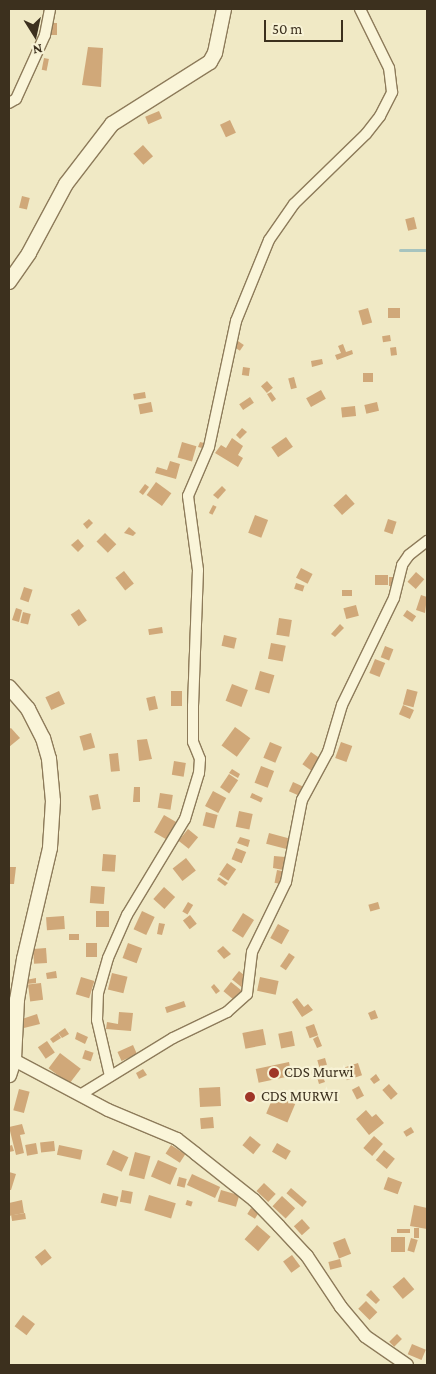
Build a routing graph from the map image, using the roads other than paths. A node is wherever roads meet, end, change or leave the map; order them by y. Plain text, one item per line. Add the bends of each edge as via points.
1 (50, 9) edge
2 (224, 9) edge
3 (360, 9) edge
4 (9, 103) edge
5 (9, 282) edge
6 (427, 541) edge
7 (9, 687) edge
8 (11, 1059) edge
9 (9, 1076) edge
10 (110, 1076) junction
11 (80, 1095) junction
12 (407, 1365) edge

1 - 4 street via 45,35 16,99
2 - 5 main road via 216,53 210,62 112,124 66,184 30,253
3 - 10 street via 389,68 392,92 371,128 294,204 269,240 236,321 209,447 188,496 198,570 193,742 200,759 199,773 185,819 127,915 100,985 96,1020
6 - 10 street via 405,560 394,598 342,705 328,752 302,800 286,882 279,903 252,952 247,994 216,1019 173,1038
7 - 8 main road via 28,709 43,738 54,801 50,848 17,1000
8 - 9 main road
8 - 11 street
10 - 11 street
11 - 12 street via 177,1139 254,1200 307,1256 365,1336

